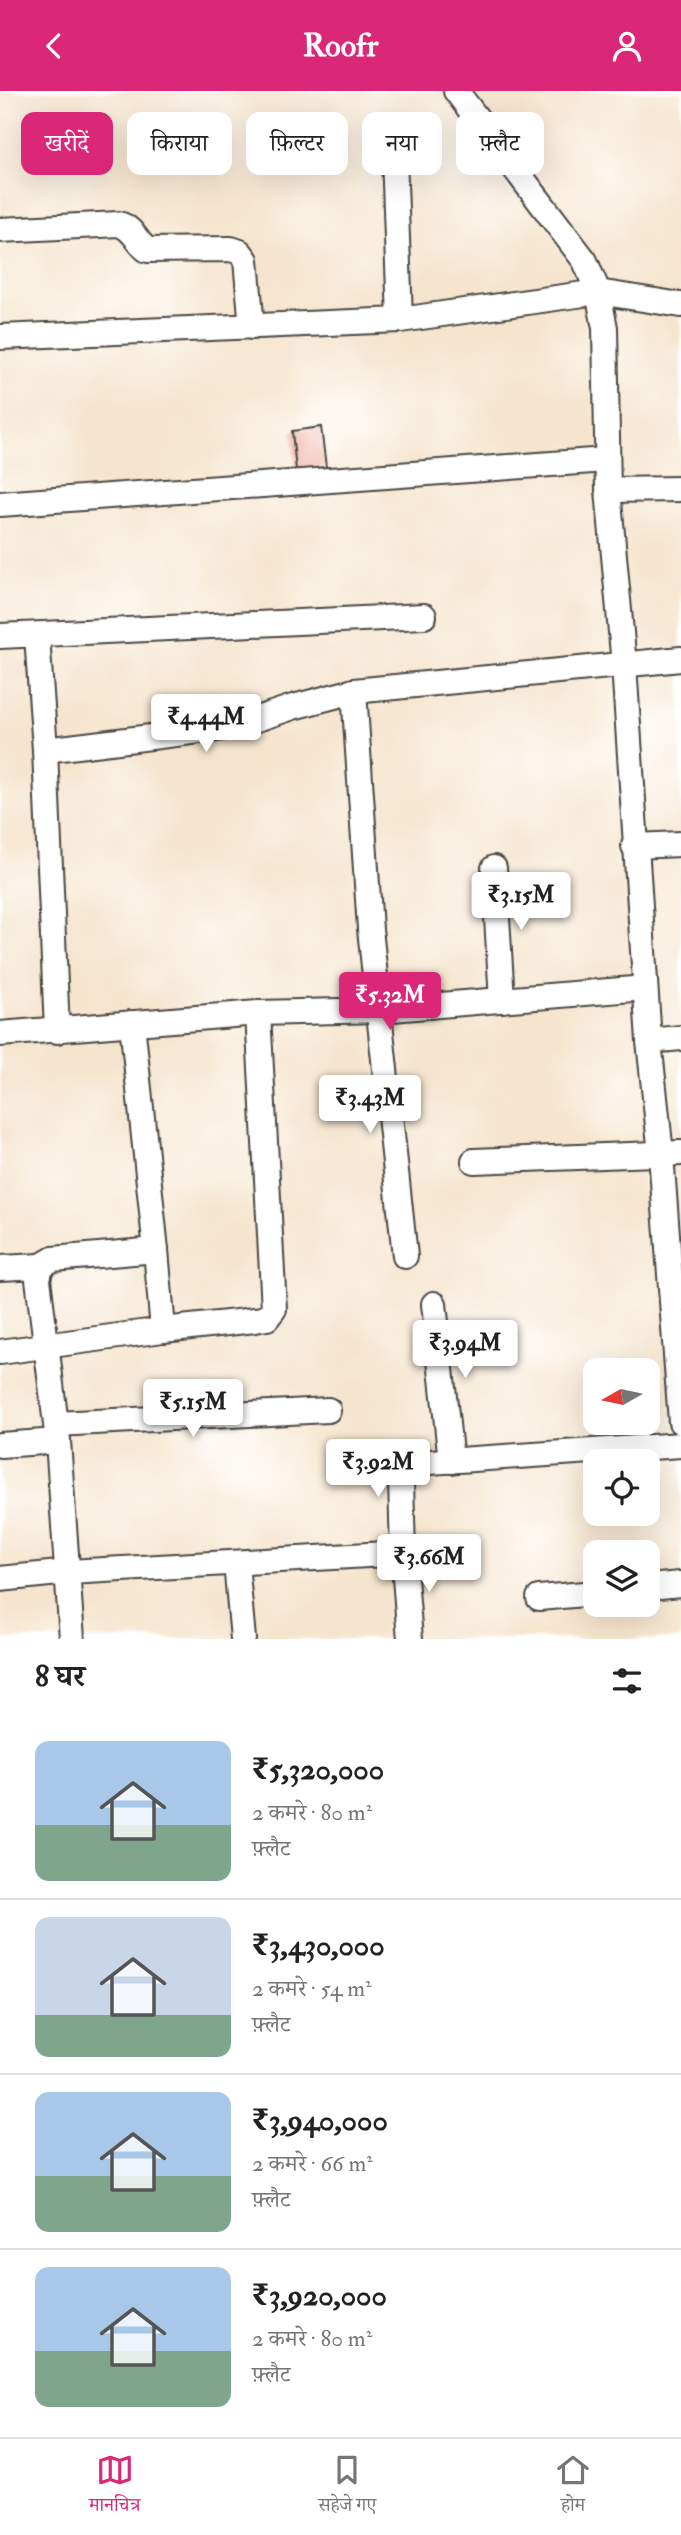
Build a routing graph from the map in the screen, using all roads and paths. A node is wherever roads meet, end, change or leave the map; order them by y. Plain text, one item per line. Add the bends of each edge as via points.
1 (467, 95) edge
2 (395, 175) edge
3 (0, 230) edge
4 (598, 292) junction
5 (681, 305) edge
6 (400, 320) junction
7 (251, 327) junction
8 (0, 337) edge
9 (606, 460) junction
10 (681, 489) edge
11 (608, 490) junction
12 (0, 504) edge
13 (424, 616) dead end
14 (0, 636) edge
15 (37, 636) junction
16 (681, 659) edge
17 (624, 664) junction
18 (355, 691) junction
19 (45, 751) junction
20 (681, 844) edge
21 (634, 846) junction
22 (494, 868) dead end
23 (645, 988) junction
24 (502, 1000) junction
25 (380, 1010) junction
26 (258, 1013) junction
27 (132, 1023) junction
28 (57, 1031) junction
29 (0, 1034) edge
30 (681, 1038) edge
31 (649, 1041) junction
32 (671, 1153) edge
33 (474, 1161) dead end
34 (156, 1251) junction
35 (405, 1256) dead end
36 (41, 1266) junction
37 (0, 1268) edge
38 (676, 1290) edge
39 (435, 1304) dead end
40 (163, 1330) junction
41 (46, 1347) junction
42 (0, 1352) edge
43 (328, 1410) dead end
44 (681, 1422) edge
45 (57, 1433) junction
46 (0, 1445) edge
47 (681, 1445) edge
48 (451, 1461) junction
49 (403, 1553) junction
50 (236, 1563) junction
51 (69, 1572) junction
52 (0, 1579) edge
53 (681, 1584) edge
54 (660, 1586) edge
55 (583, 1594) edge
56 (539, 1598) dead end
57 (72, 1639) edge
58 (243, 1639) edge
59 (410, 1639) edge

1 - 4 street via 585,261
2 - 6 street
3 - 7 street via 119,224 147,250 240,252 246,260
4 - 5 street
4 - 6 street
4 - 9 street via 605,328
6 - 7 street
7 - 8 street
9 - 11 street
9 - 12 street
10 - 11 street
11 - 17 street
13 - 15 street
14 - 15 street
15 - 19 street
16 - 17 street
17 - 18 street
17 - 21 street
18 - 19 street via 216,730
18 - 25 street via 370,929
19 - 28 street
20 - 21 street
21 - 23 street
22 - 24 street
23 - 24 street
23 - 31 street
24 - 25 street
25 - 26 street
25 - 35 street
26 - 27 street
26 - 40 street via 274,1309 267,1318
27 - 28 street
27 - 34 street
28 - 29 street
30 - 31 street
31 - 32 street
32 - 33 street
32 - 38 street
34 - 36 street via 53,1259
34 - 40 street
36 - 37 street
36 - 41 street via 38,1279
38 - 44 street
39 - 48 street
40 - 41 street
41 - 42 street
41 - 45 street
43 - 45 street
45 - 46 street
45 - 51 street
47 - 48 street
48 - 49 street via 404,1467
49 - 50 street
49 - 59 street
50 - 51 street
50 - 58 street
51 - 52 street
51 - 57 street
53 - 54 street
55 - 56 street

